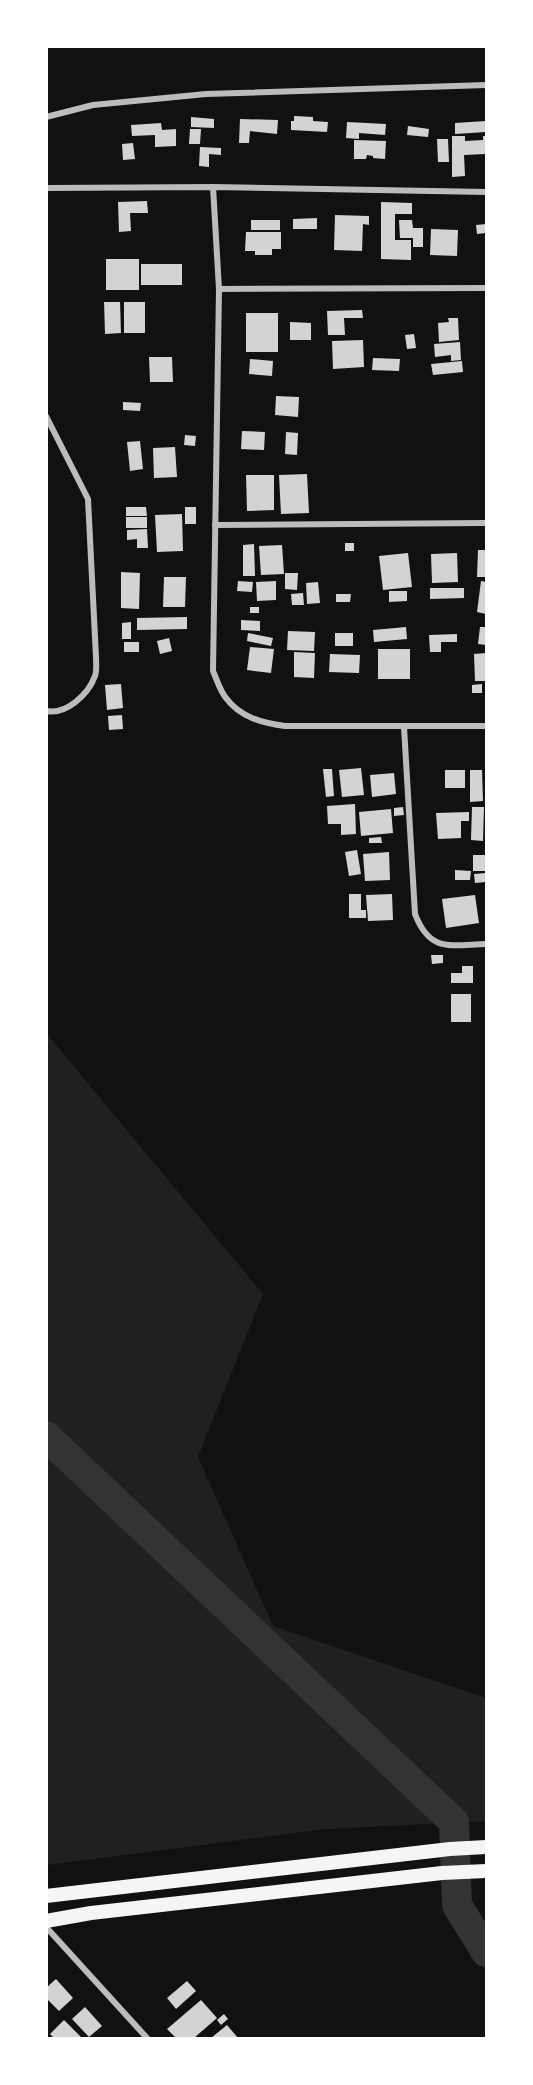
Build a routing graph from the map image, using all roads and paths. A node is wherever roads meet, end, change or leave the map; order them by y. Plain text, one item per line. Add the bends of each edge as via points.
1 (486, 86) edge
2 (46, 117) edge
3 (46, 188) edge
4 (213, 188) junction
5 (486, 192) edge
6 (486, 288) edge
7 (219, 289) junction
8 (46, 416) edge
9 (486, 524) edge
10 (215, 525) junction
11 (46, 711) edge
12 (486, 726) edge
13 (404, 727) junction
14 (486, 944) edge
15 (486, 1847) edge
16 (486, 1871) edge
17 (46, 1896) edge
18 (46, 1921) edge
19 (46, 1927) edge
20 (147, 2038) edge

1 - 2 street via 206,94 93,105
3 - 4 street
4 - 5 street
4 - 7 street
6 - 7 street
7 - 10 street
8 - 11 street via 88,499 96,657 95,675 86,690 70,707 55,713
9 - 10 street
10 - 13 street via 213,671 225,697 261,723
12 - 13 street
13 - 14 street via 415,914 432,941
15 - 17 main road
16 - 18 main road
19 - 20 street

